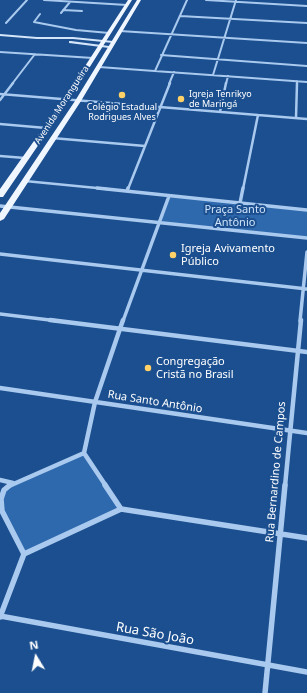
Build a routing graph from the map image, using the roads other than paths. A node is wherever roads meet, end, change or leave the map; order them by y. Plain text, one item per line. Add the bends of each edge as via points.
1 (27, 0) edge
2 (44, 0) edge
3 (139, 0) edge
4 (187, 0) edge
5 (206, 0) edge
6 (236, 1) edge
7 (70, 2) junction
8 (129, 3) edge
9 (307, 6) edge
10 (63, 10) junction
11 (82, 11) dead end
12 (61, 13) dead end
13 (40, 14) dead end
14 (180, 16) junction
15 (230, 19) junction
16 (6, 23) dead end
17 (307, 24) edge
18 (120, 31) junction
19 (109, 32) junction
20 (171, 35) junction
21 (0, 36) edge
22 (78, 38) junction
23 (224, 38) junction
24 (104, 40) junction
25 (73, 43) junction
26 (307, 43) edge
27 (111, 44) junction
28 (100, 47) junction
29 (0, 52) edge
30 (34, 54) junction
31 (161, 55) junction
32 (217, 59) junction
33 (96, 62) junction
34 (307, 66) edge
35 (155, 71) junction
36 (174, 72) junction
37 (213, 75) junction
38 (228, 76) junction
39 (297, 81) junction
40 (307, 82) edge
41 (0, 94) edge
42 (4, 94) junction
43 (0, 100) edge
44 (66, 100) junction
45 (78, 101) junction
46 (161, 107) junction
47 (220, 112) junction
48 (258, 115) junction
49 (296, 118) junction
50 (307, 119) edge
51 (0, 124) edge
52 (46, 128) junction
53 (52, 138) junction
54 (145, 146) junction
55 (0, 156) edge
56 (25, 158) junction
57 (24, 181) junction
58 (127, 191) junction
59 (1, 193) edge
60 (169, 196) junction
61 (240, 203) junction
62 (4, 206) edge
63 (307, 210) edge
64 (0, 219) edge
65 (160, 223) junction
66 (307, 238) edge
67 (307, 252) edge
68 (0, 254) edge
69 (141, 270) junction
70 (305, 288) edge
71 (0, 314) edge
72 (122, 329) junction
73 (298, 351) junction
74 (307, 352) edge
75 (0, 388) edge
76 (96, 402) junction
77 (290, 431) junction
78 (307, 433) edge
79 (84, 453) junction
80 (0, 480) edge
81 (13, 483) junction
82 (121, 509) junction
83 (280, 534) junction
84 (307, 538) edge
85 (24, 554) junction
86 (0, 617) edge
87 (268, 665) junction
88 (307, 672) edge
89 (266, 693) edge

1 - 16 street
2 - 7 street
3 - 18 main road, Avenida Morangueira
4 - 14 street
5 - 6 street
6 - 9 street
6 - 15 street
7 - 8 street
7 - 10 street
8 - 19 main road, Avenida Morangueira
10 - 11 street
10 - 12 street
13 - 19 street via 34,22 76,30
14 - 15 street
14 - 20 street
15 - 17 street
15 - 23 street
18 - 20 street
18 - 27 main road, Avenida Morangueira
19 - 24 main road, Avenida Morangueira
20 - 23 street
20 - 31 street
21 - 22 main road
21 - 25 main road
22 - 24 main road
22 - 25 main road
23 - 26 street
23 - 32 street
24 - 27 main road
24 - 28 main road, Avenida Morangueira
25 - 28 main road
27 - 28 main road
27 - 33 main road, Avenida Morangueira
28 - 33 main road, Avenida Morangueira
29 - 30 street
30 - 33 street
30 - 42 street
31 - 32 street
31 - 35 street
32 - 34 street
32 - 37 street
33 - 35 street
33 - 44 main road, Avenida Morangueira
33 - 45 main road, Avenida Morangueira
35 - 36 street
36 - 37 street
36 - 46 street
37 - 38 street
38 - 39 street
38 - 47 street
39 - 40 street
39 - 49 street
41 - 42 street
42 - 43 street
42 - 44 street
44 - 45 street
44 - 52 main road, Avenida Morangueira
45 - 46 street
45 - 53 main road, Avenida Morangueira
46 - 47 street
46 - 54 street
47 - 48 street
48 - 49 street
48 - 61 street
49 - 50 street
51 - 52 street
52 - 56 main road, Avenida Morangueira
53 - 54 street
53 - 57 main road, Avenida Morangueira
54 - 58 street
55 - 56 street
56 - 59 main road, Avenida Morangueira
57 - 58 street
57 - 62 main road, Avenida Morangueira
58 - 60 street
60 - 61 street
60 - 65 street
61 - 63 street
62 - 64 main road, Avenida Morangueira
62 - 65 street
65 - 66 street
65 - 69 street
67 - 70 street, Rua Bernardino de Campos
68 - 69 street
69 - 70 street
69 - 72 street
70 - 73 street, Rua Bernardino de Campos
71 - 72 street
72 - 73 street
72 - 76 street
73 - 74 street
73 - 77 street, Rua Bernardino de Campos
75 - 76 street, Rua Santo Antônio
76 - 77 street, Rua Santo Antônio
76 - 79 street
77 - 78 street, Rua Santo Antônio
77 - 83 street, Rua Bernardino de Campos
79 - 81 street
79 - 82 street
80 - 81 street
81 - 85 street via 2,494 2,511
82 - 83 street
82 - 85 street
83 - 84 street
83 - 87 street, Rua Bernardino de Campos
85 - 86 street
86 - 87 street, Rua São João
87 - 88 street, Rua São João
87 - 89 street, Rua Bernardino de Campos

